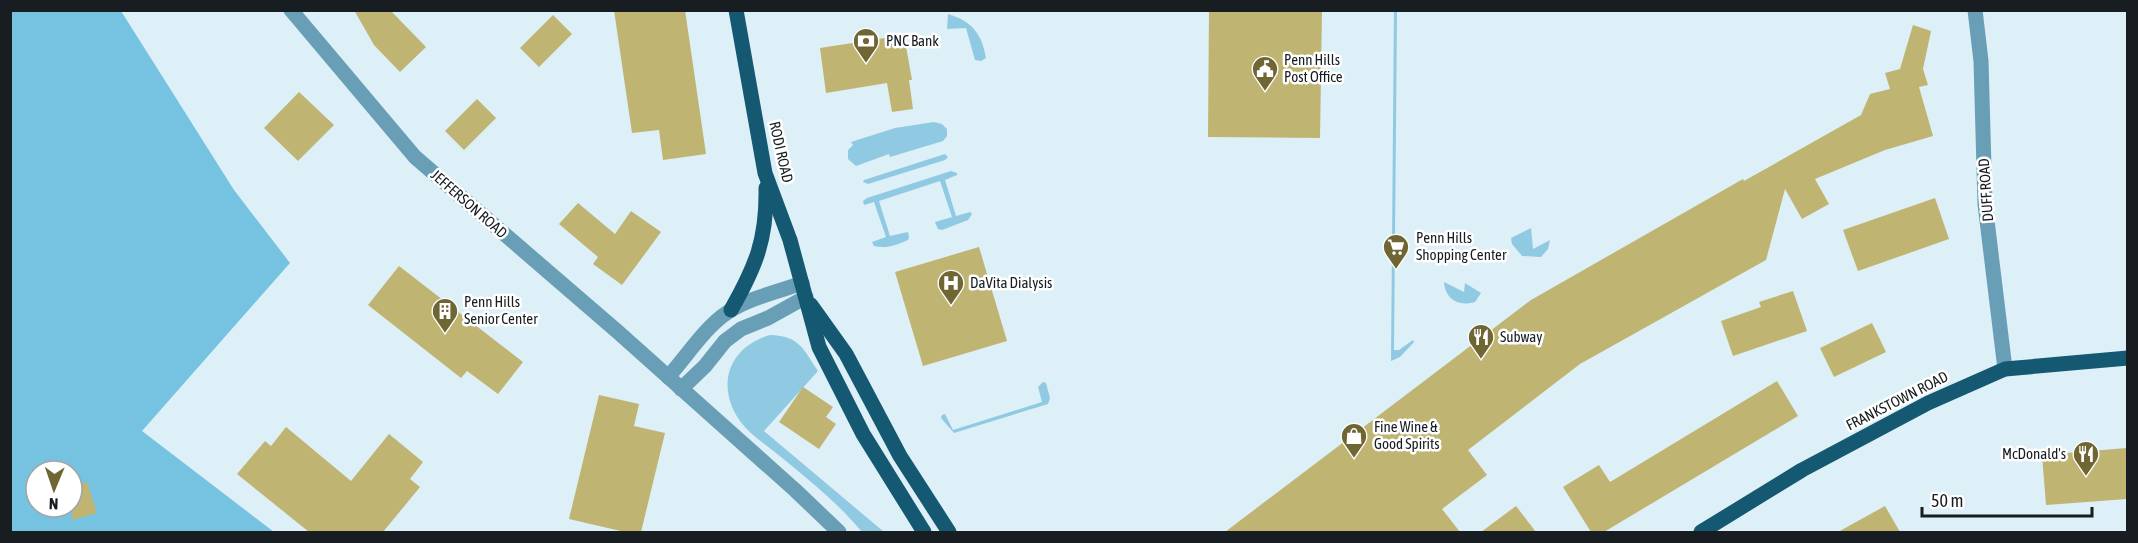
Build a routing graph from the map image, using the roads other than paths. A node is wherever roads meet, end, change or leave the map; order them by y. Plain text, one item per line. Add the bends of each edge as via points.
1 (291, 10) edge
2 (736, 10) edge
3 (1975, 10) edge
4 (765, 173) junction
5 (804, 290) junction
6 (731, 310) junction
7 (2127, 358) edge
8 (2005, 369) junction
9 (668, 377) junction
10 (681, 389) junction
11 (839, 532) edge
12 (924, 532) edge
13 (949, 532) edge
14 (1701, 532) edge

1 - 9 street, JEFFERSON ROAD via 415,157
2 - 4 main road, RODI ROAD
3 - 8 street, DUFF ROAD via 1981,62 1985,204
4 - 5 main road, RODI ROAD
4 - 6 main road via 766,220 762,243
5 - 6 street
5 - 10 street via 768,318 741,329 725,341
5 - 12 main road, RODI ROAD via 819,346 863,434
5 - 13 main road, RODI ROAD via 846,354 900,456
6 - 9 street
7 - 8 main road, FRANKSTOWN ROAD
8 - 14 main road, FRANKSTOWN ROAD via 1928,403 1823,459
9 - 10 street, JEFFERSON ROAD
10 - 11 street, JEFFERSON ROAD

